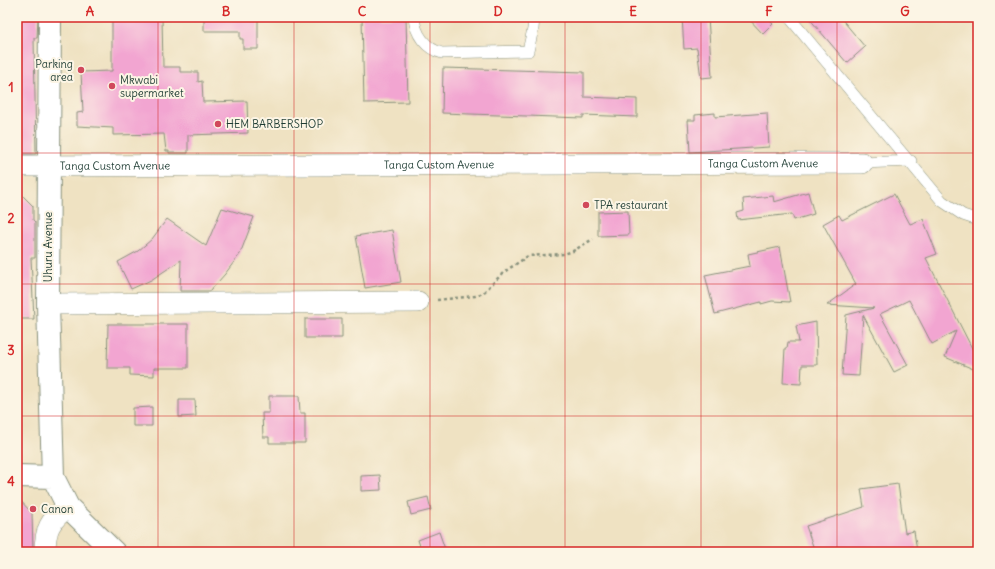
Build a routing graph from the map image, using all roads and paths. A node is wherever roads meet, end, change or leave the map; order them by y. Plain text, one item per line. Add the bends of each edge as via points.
1 (50, 17) edge
2 (414, 17) edge
3 (534, 17) edge
4 (789, 17) edge
5 (911, 161) junction
6 (862, 163) joint
7 (17, 166) edge
8 (48, 166) junction
9 (978, 220) edge
10 (593, 239) dead end
11 (418, 302) joint
12 (48, 304) junction
13 (17, 476) edge
14 (53, 476) junction
15 (68, 507) junction
16 (45, 552) edge
17 (114, 552) edge

1 - 8 street, Uhuru Avenue
2 - 3 lane via 426,46 442,53 528,51
4 - 5 lane
5 - 6 lane
5 - 9 lane via 942,201 963,215
6 - 8 street, Tanga Custom Avenue
7 - 8 street, Tanga Custom Avenue
8 - 12 street, Uhuru Avenue
10 - 11 path via 564,254 528,256 504,272 484,293 476,296
11 - 12 street
12 - 14 street, Uhuru Avenue
13 - 14 street
14 - 15 street
15 - 16 street via 55,516 47,532
15 - 17 street

